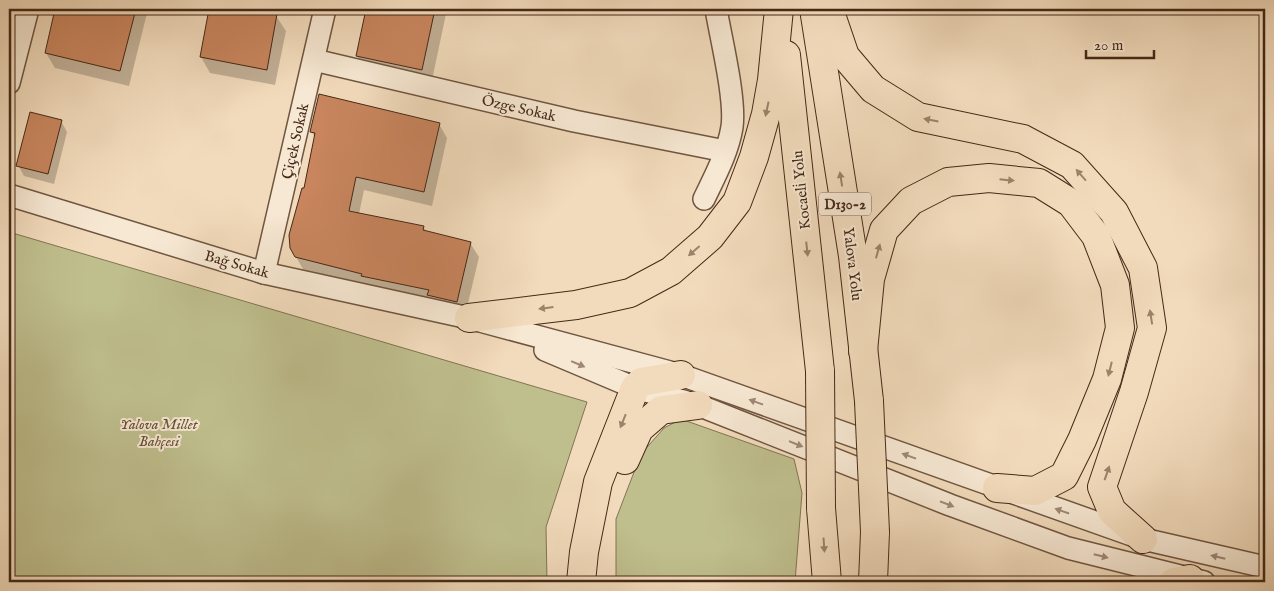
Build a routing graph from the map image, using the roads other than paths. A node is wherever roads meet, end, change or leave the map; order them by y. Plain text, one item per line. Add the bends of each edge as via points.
1 (28, 9) edge
2 (325, 9) edge
3 (716, 9) edge
4 (780, 9) edge
5 (814, 9) edge
6 (829, 9) edge
7 (314, 60) junction
8 (9, 82) edge
9 (726, 151) junction
10 (9, 194) edge
11 (704, 199) dead end
12 (264, 273) junction
13 (469, 318) junction
14 (863, 351) junction
15 (681, 375) junction
16 (635, 388) junction
17 (698, 405) junction
18 (997, 488) junction
19 (1143, 539) junction
20 (1265, 567) edge
21 (1190, 581) edge
22 (581, 582) edge
23 (598, 582) edge
24 (827, 582) edge
25 (873, 582) edge

1 - 8 street
2 - 7 street, Çiçek Sokak
3 - 9 street via 730,89 732,126
4 -> 13 highway via 772,80 754,157 737,202 710,237 671,271 630,293 576,305
4 -> 24 highway, Kocaeli̇ Yolu / D130-2, bridge via 820,371 821,508
14 -> 5 highway, Yalova Yolu / D130-2 via 853,256
19 -> 6 highway via 1112,511 1102,488 1152,328 1143,268 1114,212 1072,165 1022,139 918,117 873,88 846,56
7 - 9 street, Özge Sokak via 574,121
7 - 12 street, Çiçek Sokak
9 - 11 street
10 - 12 street, Bağ Sokak
12 - 13 street, Bağ Sokak
13 - 15 street
13 -> 16 street
14 -> 18 highway via 870,279 884,230 911,201 948,182 989,178 1039,183 1071,203 1096,236 1115,285 1120,328 1107,379 1064,476 1035,491
14 - 25 highway, Yalova Yolu / D130-2, bridge via 869,401 875,532
15 - 16 highway via 641,382
18 -> 15 street
16 - 17 street
16 -> 22 highway via 598,482
17 -> 21 street via 1068,548
17 - 23 highway via 661,410 639,429 618,475 603,528
19 -> 18 street
20 -> 19 street

